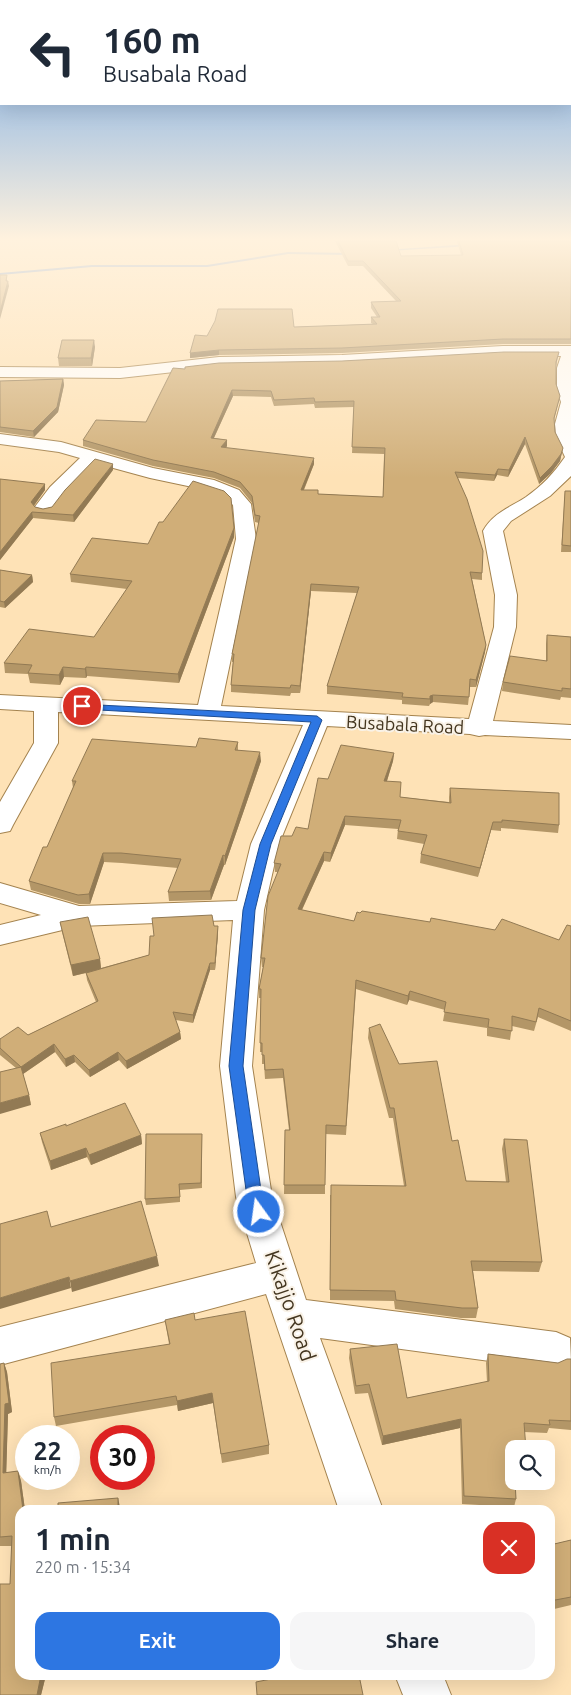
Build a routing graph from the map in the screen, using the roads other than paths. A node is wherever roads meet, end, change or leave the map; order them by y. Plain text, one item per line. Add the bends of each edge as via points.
1 (570, 351) edge
2 (0, 372) edge
3 (0, 439) edge
4 (571, 454) edge
5 (92, 456) junction
6 (571, 461) edge
7 (44, 508) edge
8 (0, 702) edge
9 (46, 705) junction
10 (208, 712) junction
11 (317, 720) junction
12 (479, 729) junction
13 (571, 732) edge
14 (0, 825) edge
15 (0, 893) edge
16 (249, 910) junction
17 (79, 916) junction
18 (0, 935) edge
19 (279, 1274) junction
20 (292, 1316) junction
21 (0, 1346) edge
22 (556, 1351) dead end
23 (359, 1505) edge
24 (422, 1680) edge
25 (426, 1695) edge

1 - 2 street via 219,362 120,373
1 - 4 street via 566,368 569,402 563,424
3 - 5 street via 61,447
5 - 7 street
5 - 10 street via 150,473 207,484 232,494 242,504 246,539
6 - 12 street via 568,469 553,483 496,522 493,530 506,595 505,627
8 - 9 street, Busabala Road
9 - 10 street, Busabala Road
9 - 14 street via 46,743
10 - 11 street, Busabala Road
11 - 12 street, Busabala Road
11 - 16 street, Kikajjo Road via 265,844
12 - 13 street, Busabala Road
15 - 17 street
16 - 17 street
16 - 19 street, Kikajjo Road via 236,1066 254,1197
17 - 18 street
19 - 20 street, Kikajjo Road
19 - 21 street
20 - 22 street
20 - 23 street, Kikajjo Road
24 - 25 street

